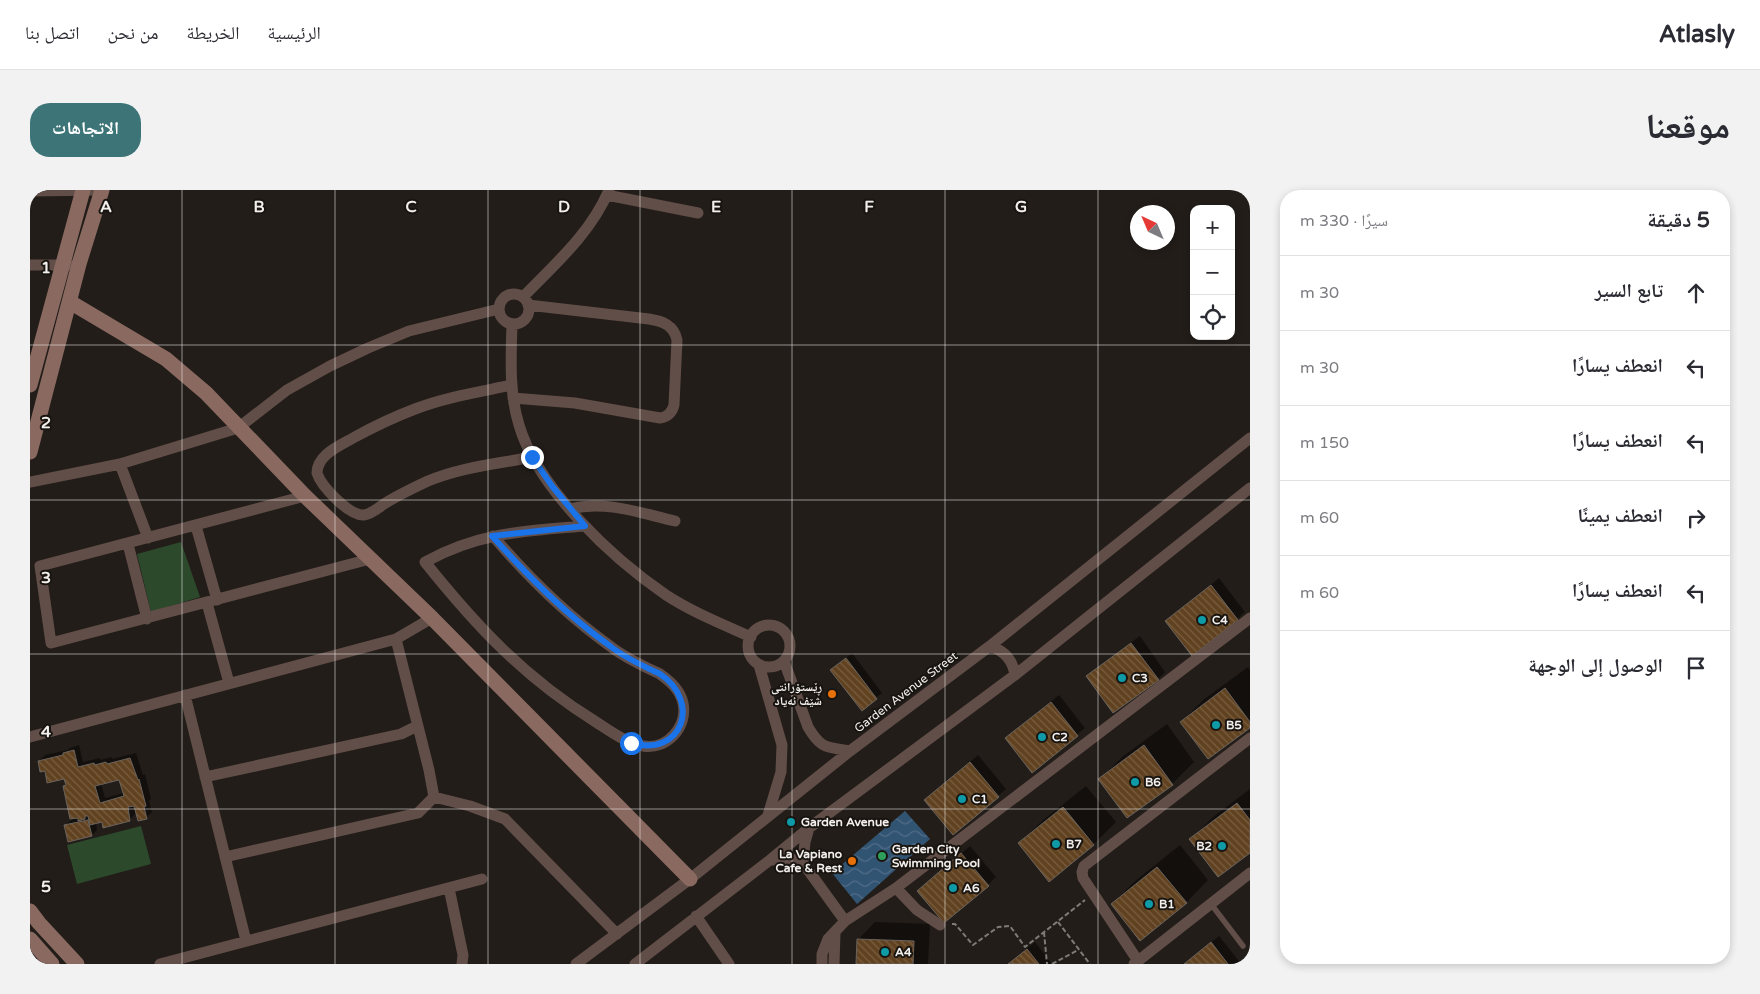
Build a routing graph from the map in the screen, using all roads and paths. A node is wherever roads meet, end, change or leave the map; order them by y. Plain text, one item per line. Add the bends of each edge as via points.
1 (36, 190) edge
2 (82, 190) edge
3 (102, 190) edge
4 (30, 191) edge
5 (608, 192) edge
6 (698, 214) dead end
7 (79, 264) junction
8 (30, 265) edge
9 (62, 265) junction
10 (526, 301) junction
11 (70, 302) junction
12 (499, 309) junction
13 (512, 324) junction
14 (30, 344) edge
15 (37, 359) junction
16 (30, 385) edge
17 (512, 385) junction
18 (513, 398) junction
19 (238, 428) junction
20 (1250, 438) edge
21 (30, 452) edge
22 (532, 457) junction
23 (120, 464) junction
24 (30, 482) edge
25 (1250, 488) edge
26 (305, 496) junction
27 (570, 509) junction
28 (675, 521) dead end
29 (196, 526) junction
30 (585, 526) junction
31 (492, 536) junction
32 (148, 538) junction
33 (128, 544) junction
34 (370, 559) junction
35 (212, 602) junction
36 (432, 618) junction
37 (1250, 618) edge
38 (146, 619) junction
39 (751, 637) junction
40 (396, 639) junction
41 (990, 646) junction
42 (784, 661) junction
43 (760, 665) junction
44 (1015, 675) junction
45 (229, 683) junction
46 (185, 695) junction
47 (417, 726) junction
48 (30, 737) edge
49 (1250, 738) edge
50 (850, 751) junction
51 (205, 777) junction
52 (434, 797) junction
53 (768, 816) junction
54 (809, 828) junction
55 (225, 857) junction
56 (770, 860) junction
57 (804, 864) junction
58 (1250, 873) edge
59 (482, 879) dead end
60 (690, 879) junction
61 (449, 888) junction
62 (896, 888) junction
63 (1093, 894) junction
64 (1211, 904) junction
65 (30, 911) edge
66 (696, 916) junction
67 (845, 921) junction
68 (1058, 921) junction
69 (940, 925) joint
70 (1044, 932) junction
71 (835, 933) junction
72 (617, 934) junction
73 (30, 939) edge
74 (246, 941) junction
75 (1244, 946) dead end
76 (1080, 950) junction
77 (1136, 962) edge
78 (52, 964) edge
79 (77, 964) edge
80 (160, 964) edge
81 (462, 964) edge
82 (576, 964) edge
83 (635, 964) edge
84 (729, 964) edge
85 (822, 964) edge
86 (834, 964) edge
87 (1047, 964) edge
88 (1052, 964) edge
89 (1090, 964) edge

1 - 2 street
1 - 4 street
2 - 3 street
2 - 9 street
3 - 7 street
5 - 6 street
5 - 10 street via 580,237
7 - 9 street
7 - 11 street
8 - 9 street
9 - 15 street
10 - 12 street via 517,294 507,295 500,302
10 - 13 street via 529,309 525,318
10 - 18 street via 665,323 674,330 677,340 674,405 668,416 660,418 575,403
11 - 19 street via 166,360 206,393
11 - 21 street
12 - 13 street via 500,316
12 - 19 street via 410,331 360,352 287,390
13 - 17 street
14 - 15 street
15 - 16 street
17 - 18 street
17 - 22 street via 448,399 395,417 332,450 320,461 317,474 322,484 344,505 355,513 366,515 439,477
18 - 22 street via 519,426
19 - 23 street
19 - 26 street
20 - 41 street, Garden Avenue Street
22 - 27 street
23 - 24 street
23 - 32 street
25 - 44 street
26 - 29 street
26 - 34 street
27 - 28 street via 601,505
27 - 30 street
29 - 32 street
29 - 35 street
30 - 31 street
30 - 39 street via 614,554 667,595
31 - 31 street via 572,617 610,646 672,684 680,695 684,710 681,725 672,737 654,746 631,743 551,693 485,633 426,562 452,548
32 - 33 street
33 - 38 street
33 - 38 street via 40,566 51,643
34 - 35 street
34 - 36 street
35 - 38 street
35 - 45 street
36 - 40 street
36 - 60 street
37 - 62 street
39 - 42 street via 761,627 782,630 787,635 790,648
39 - 43 street via 750,656
40 - 45 street
40 - 47 street
41 - 44 street via 1009,658
41 - 50 street, Garden Avenue Street
42 - 43 street via 772,667
42 - 50 street via 814,737 821,745
43 - 53 street via 782,745 781,772
44 - 54 street
45 - 46 street
46 - 48 street
46 - 51 street
47 - 51 street via 401,734
47 - 52 street
49 - 63 street via 1089,861 1082,872
50 - 53 street, Garden Avenue Street
51 - 55 street
52 - 55 street via 418,813
52 - 72 street via 505,819
53 - 60 street, Garden Avenue Street
54 - 56 street
54 - 57 street
55 - 74 street
56 - 57 street via 788,858
56 - 66 street
57 - 67 street
58 - 64 street
59 - 61 street
60 - 72 street, Garden Avenue Street
61 - 74 street
61 - 81 street via 463,954
62 - 67 street
62 - 69 street via 917,910
63 - 68 path
63 - 77 street
64 - 75 lane
64 - 77 street
65 - 79 street
66 - 83 street
66 - 84 street
67 - 71 street
68 - 70 path
68 - 76 path
69 - 70 path via 955,924 973,945 998,927 1010,926 1025,946
70 - 87 path
71 - 85 street via 828,938
71 - 86 street
72 - 82 street, Garden Avenue Street
73 - 78 street
74 - 80 street
76 - 88 path
76 - 89 path

